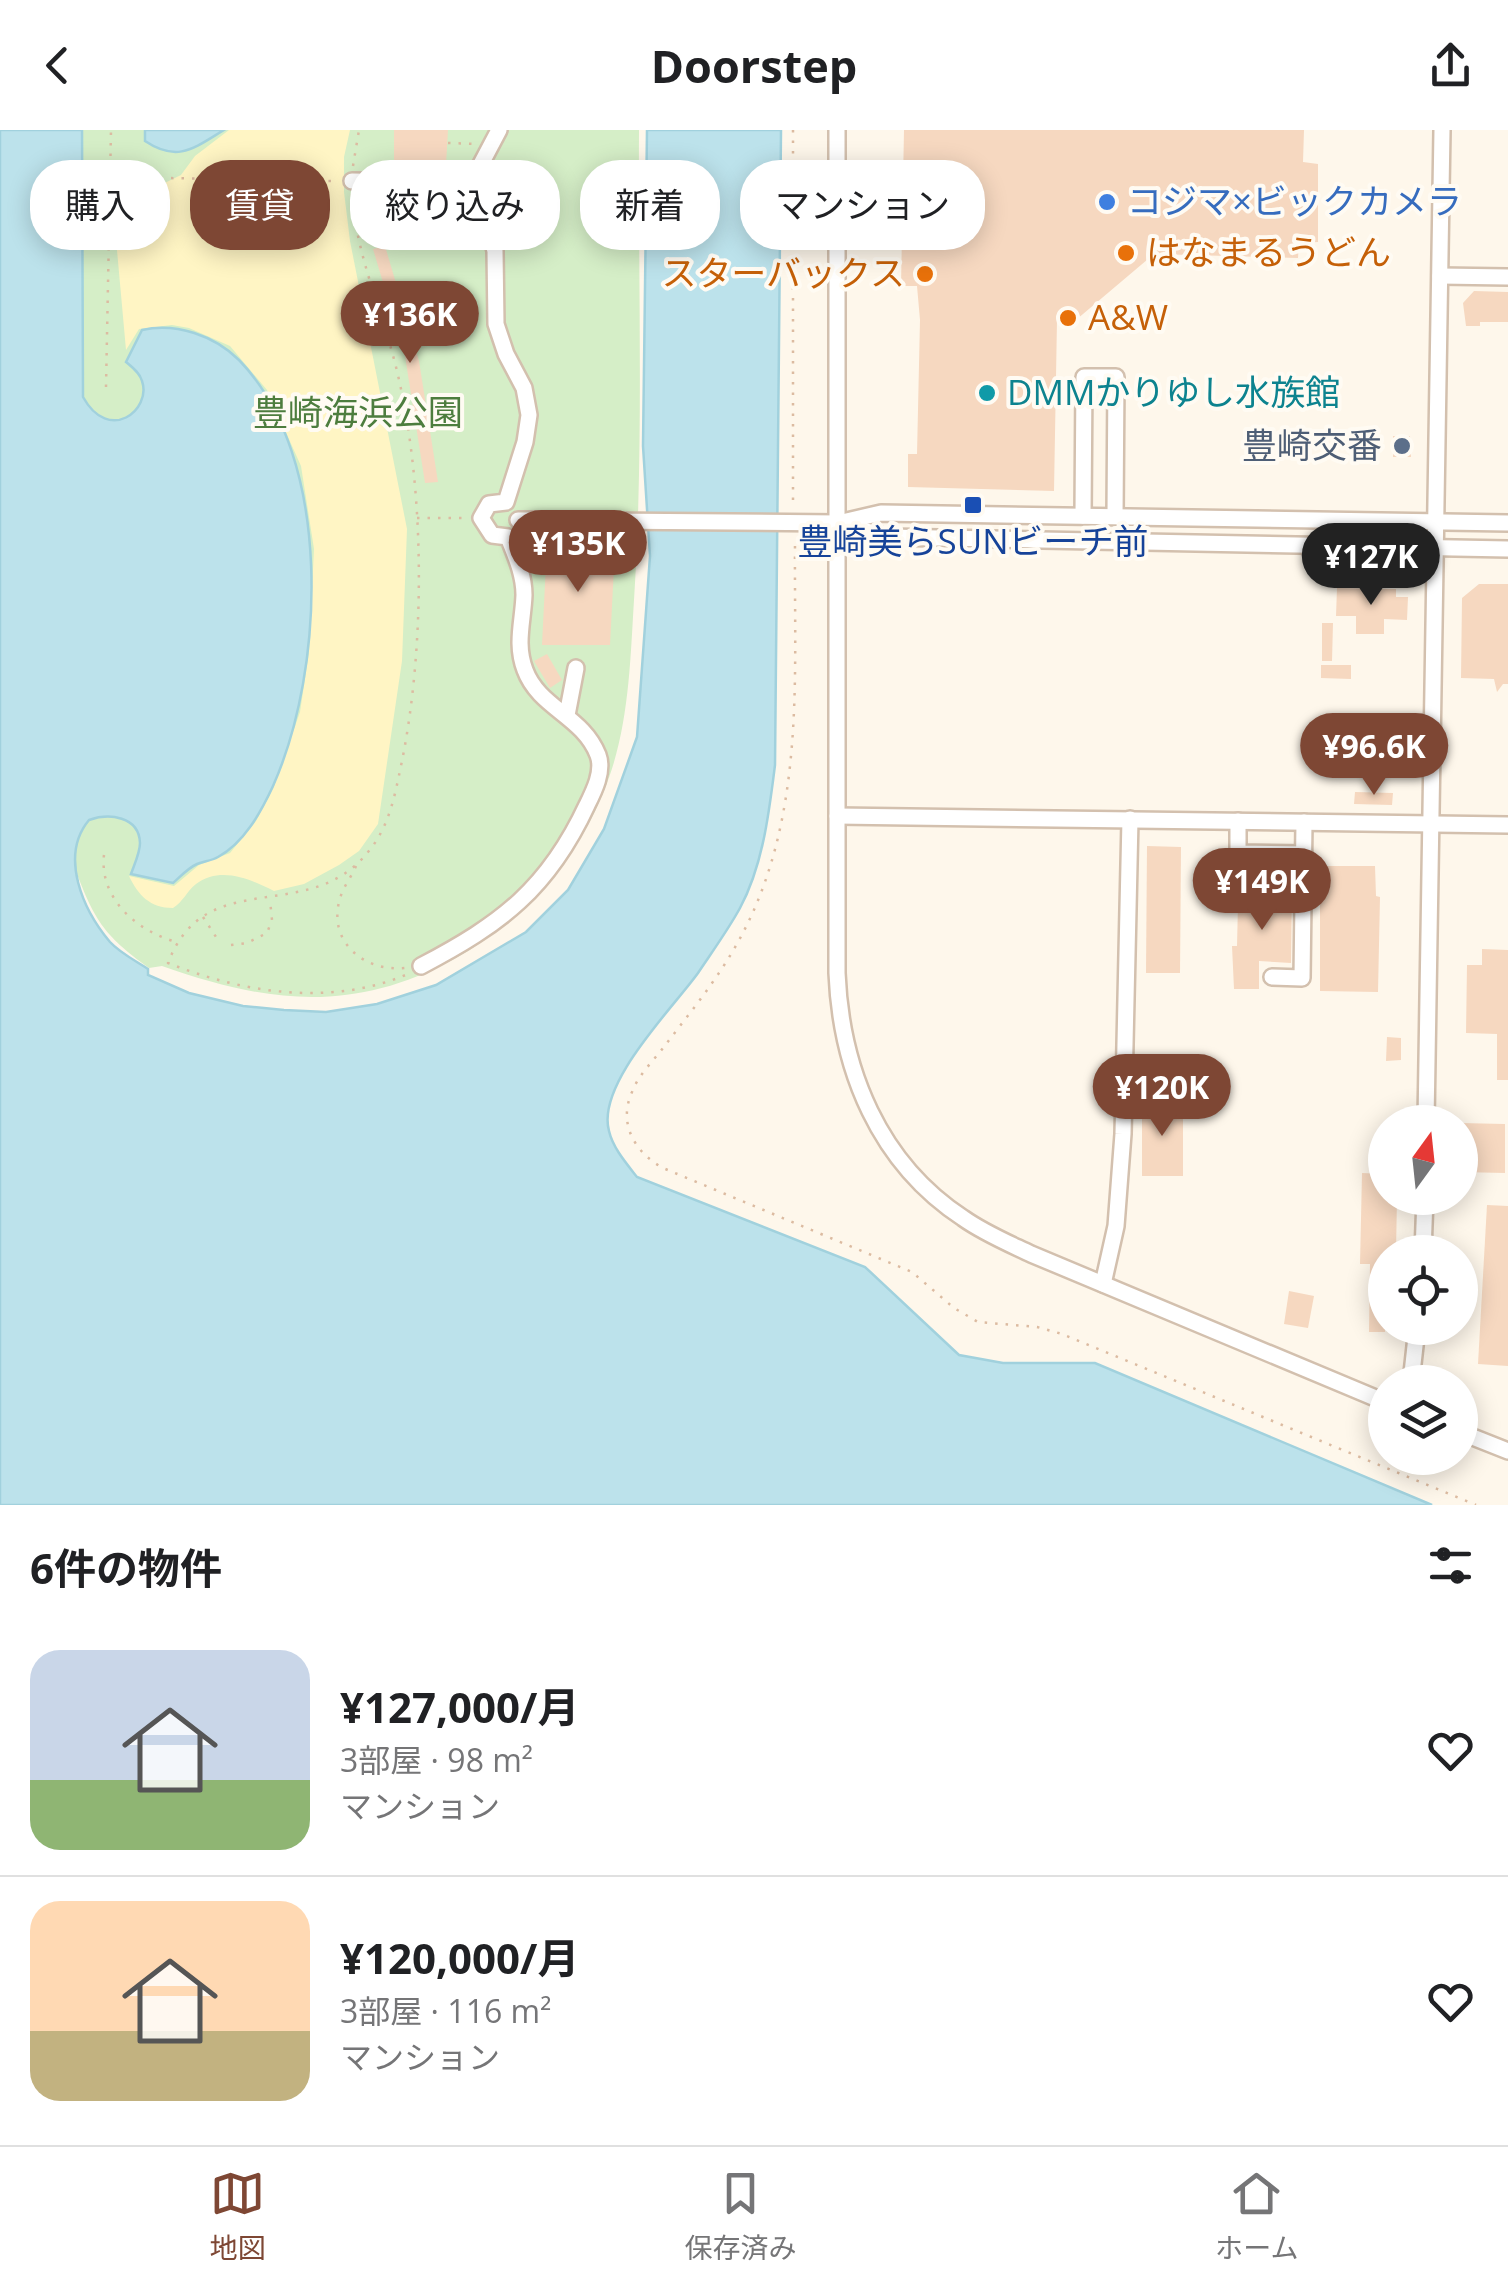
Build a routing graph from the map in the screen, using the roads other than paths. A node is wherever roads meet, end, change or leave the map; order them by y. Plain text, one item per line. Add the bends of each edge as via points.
1 (499, 130) edge
2 (837, 130) edge
3 (1442, 130) edge
4 (486, 160) edge
5 (495, 250) edge
6 (1440, 276) junction
7 (1508, 277) edge
8 (506, 502) junction
9 (1083, 516) junction
10 (1115, 516) junction
11 (518, 520) junction
12 (565, 520) dead end
13 (602, 522) dead end
14 (1436, 522) junction
15 (838, 523) junction
16 (1508, 523) edge
17 (508, 536) junction
18 (1436, 548) junction
19 (1508, 549) edge
20 (576, 668) dead end
21 (568, 715) junction
22 (836, 816) junction
23 (1130, 819) junction
24 (1238, 821) junction
25 (1304, 822) junction
26 (1430, 824) junction
27 (1508, 825) edge
28 (1304, 854) junction
29 (421, 966) road end
30 (1272, 977) dead end
31 (1426, 1105) edge
32 (1103, 1284) junction
33 (1368, 1395) edge
34 (1478, 1439) edge
35 (1508, 1451) edge

1 - 4 street
2 - 15 street
3 - 6 street
5 - 8 street via 496,324 529,415
6 - 7 street
6 - 14 street
8 - 11 street
8 - 17 street via 489,504 481,518 492,535
9 - 10 street
9 - 10 street via 1084,377 1116,377
9 - 15 street via 881,513
10 - 14 street
11 - 12 street
11 - 17 street
13 - 15 street via 789,516
14 - 16 street
14 - 18 street
15 - 18 street via 887,537
15 - 22 street
17 - 21 street via 523,583 524,669 540,696
18 - 19 street
18 - 26 street
20 - 21 street
21 - 29 street via 600,761 578,824 553,864 508,912
22 - 23 street
22 - 32 street via 840,1019 872,1119 912,1174 959,1216
23 - 24 street
23 - 32 street via 1123,1134 1116,1226
24 - 25 street
24 - 28 street via 1238,852
25 - 26 street
25 - 28 street
26 - 27 street
26 - 31 street
28 - 30 street via 1302,978
32 - 33 street
34 - 35 street

